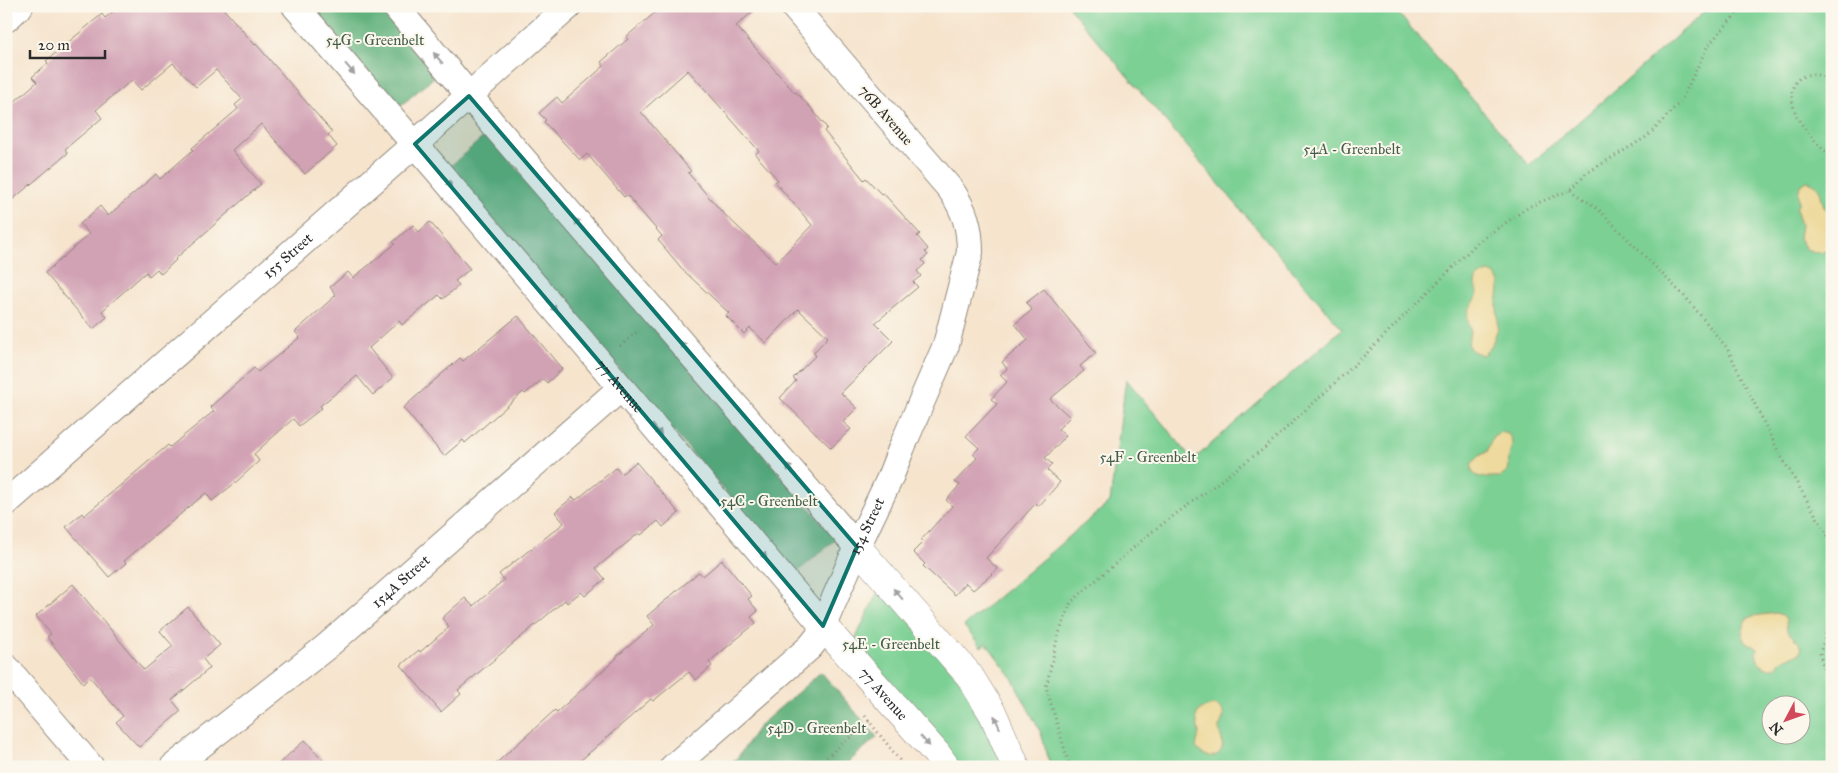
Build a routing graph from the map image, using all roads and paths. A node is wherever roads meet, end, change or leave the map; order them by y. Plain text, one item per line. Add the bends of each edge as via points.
1 (20, 6) edge
2 (295, 6) edge
3 (394, 6) edge
4 (569, 6) edge
5 (793, 6) edge
6 (1743, 6) edge
7 (6, 19) edge
8 (1832, 81) edge
9 (469, 96) junction
10 (415, 144) junction
11 (1832, 158) edge
12 (1571, 190) junction
13 (968, 229) joint
14 (643, 327) dead end
15 (615, 351) dead end
16 (621, 388) junction
17 (6, 504) edge
18 (1832, 543) edge
19 (858, 547) junction
20 (1832, 615) edge
21 (823, 626) junction
22 (6, 667) edge
23 (1832, 705) edge
24 (864, 715) dead end
25 (869, 721) junction
26 (91, 767) edge
27 (173, 767) edge
28 (673, 767) edge
29 (815, 767) edge
30 (904, 767) edge
31 (946, 767) edge
32 (1016, 767) edge
33 (1070, 767) edge

1 - 7 street
2 -> 10 street, 77 Avenue
9 -> 3 street
4 - 9 street, 155 Street
5 - 13 street, 76B Avenue via 951,190 963,208
6 - 12 path via 1707,47 1681,101 1664,120 1648,136 1585,174
8 - 11 path via 1818,74 1806,75 1796,80 1792,92 1792,106 1797,117
9 - 10 street, 155 Street
19 -> 9 street
10 -> 16 street, 77 Avenue
10 - 17 street, 155 Street
12 - 18 path via 1598,209 1687,299 1727,348 1778,451
12 - 33 path via 1530,206 1478,242 1366,354 1266,447 1153,531 1071,602 1058,636 1046,687
13 - 19 street, 154 Street via 970,252 946,345
14 - 15 path
16 -> 21 street, 77 Avenue
16 - 27 street, 154A Street via 326,647
19 - 21 street, 154 Street
32 -> 19 street via 993,714 969,675
20 - 23 path via 1820,653
21 - 28 street, 154 Street via 810,648
21 -> 31 street, 77 Avenue
22 - 26 street
24 - 25 path
25 - 29 path
25 - 30 path

